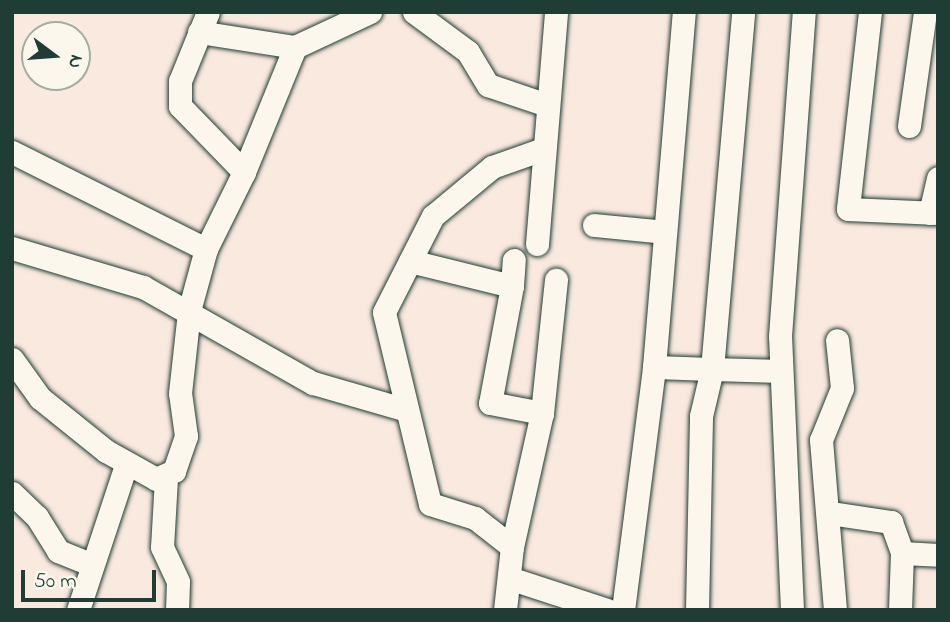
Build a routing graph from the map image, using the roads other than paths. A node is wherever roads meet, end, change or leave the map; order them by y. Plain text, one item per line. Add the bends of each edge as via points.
1 (370, 12) edge
2 (414, 12) edge
3 (556, 12) edge
4 (684, 12) edge
5 (743, 12) edge
6 (804, 12) edge
7 (870, 12) edge
8 (925, 12) edge
9 (204, 22) edge
10 (295, 47) junction
11 (547, 105) junction
12 (909, 127) dead end
13 (540, 150) junction
14 (12, 152) edge
15 (244, 172) junction
16 (938, 178) edge
17 (934, 213) edge
18 (594, 225) dead end
19 (666, 232) junction
20 (537, 244) dead end
21 (12, 248) edge
22 (206, 249) junction
23 (514, 260) dead end
24 (410, 261) junction
25 (556, 280) dead end
26 (512, 286) junction
27 (188, 311) junction
28 (837, 340) dead end
29 (12, 359) edge
30 (654, 367) junction
31 (712, 369) junction
32 (780, 370) junction
33 (403, 409) junction
34 (542, 413) junction
35 (126, 465) junction
36 (166, 478) junction
37 (12, 493) edge
38 (831, 513) junction
39 (512, 547) junction
40 (902, 553) junction
41 (938, 555) edge
42 (92, 565) junction
43 (509, 578) junction
44 (594, 607) edge
45 (78, 610) edge
46 (177, 610) edge
47 (505, 610) edge
48 (623, 610) edge
49 (697, 610) edge
50 (792, 610) edge
51 (835, 610) edge
52 (900, 610) edge

1 - 10 street
2 - 11 street via 468,52 488,85
3 - 11 street
4 - 19 street
5 - 31 street
6 - 32 street
7 - 17 street via 848,209
8 - 12 street
9 - 10 street
9 - 15 street via 180,81 180,106
10 - 15 street
11 - 13 street
13 - 20 street
13 - 24 street via 492,167 446,203
14 - 22 street
15 - 22 street
16 - 17 street
18 - 19 street
19 - 30 street
21 - 27 street via 142,286
22 - 27 street
23 - 26 street
24 - 26 street
24 - 33 street via 383,321
25 - 34 street
26 - 34 street via 490,403
27 - 33 street via 313,383
27 - 36 street via 180,372 186,436
28 - 38 street via 842,388 821,440
29 - 35 street via 40,398
30 - 31 street
30 - 48 street
31 - 32 street
31 - 49 street via 701,416
32 - 50 street
33 - 39 street via 430,504 475,518
34 - 39 street
35 - 36 street
35 - 42 street
36 - 46 street via 162,547 178,582
37 - 42 street via 37,517 58,551
38 - 40 street via 887,519
38 - 51 street
39 - 43 street
40 - 41 street
40 - 52 street
42 - 45 street
43 - 44 street
43 - 47 street

